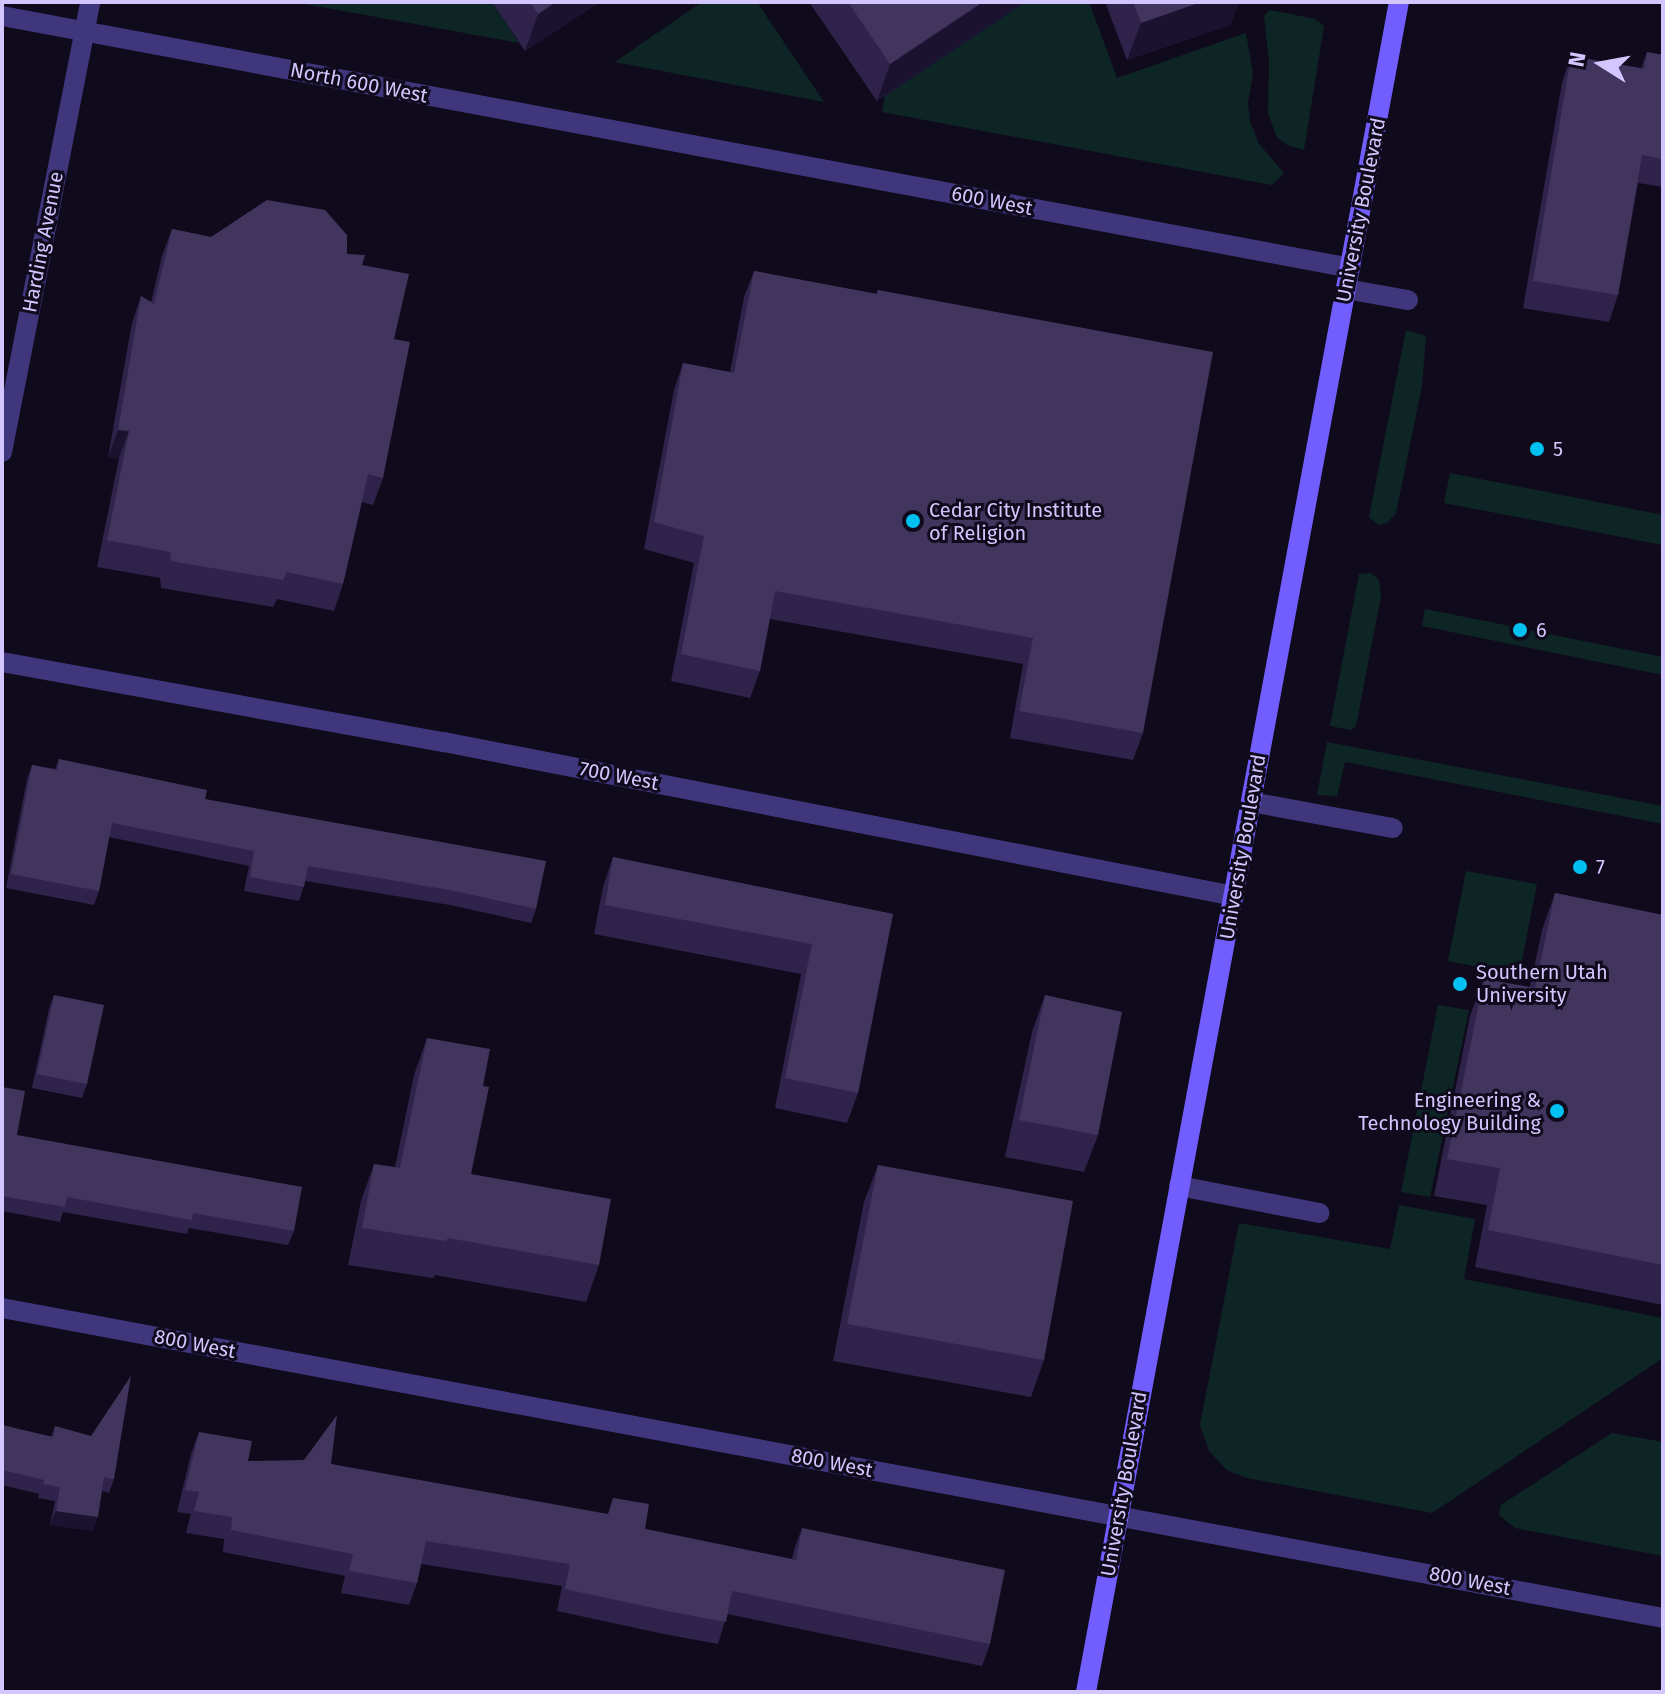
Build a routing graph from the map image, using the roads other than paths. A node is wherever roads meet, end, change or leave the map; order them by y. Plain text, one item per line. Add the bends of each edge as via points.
1 (90, 2) edge
2 (1399, 2) edge
3 (2, 16) edge
4 (85, 32) junction
5 (633, 134) joint
6 (1351, 268) junction
7 (1346, 289) junction
8 (1408, 300) dead end
9 (2, 452) edge
10 (2, 662) edge
11 (1251, 802) junction
12 (1393, 828) dead end
13 (1234, 896) junction
14 (1179, 1186) junction
15 (1319, 1213) dead end
16 (2, 1308) edge
17 (1119, 1516) junction
18 (1663, 1618) edge
19 (1086, 1692) edge

1 - 4 street, Harding Avenue
2 - 6 main road, University Boulevard
3 - 4 street
4 - 5 street, North 600 West
4 - 9 street, Harding Avenue
5 - 6 street, 600 West
6 - 7 main road, University Boulevard
7 - 8 street
7 - 11 main road, University Boulevard
10 - 13 street, 700 West
11 - 12 street
11 - 13 main road, University Boulevard
13 - 14 main road, University Boulevard
14 - 15 street
14 - 17 main road, University Boulevard
16 - 17 street, 800 West
17 - 18 street, 800 West
17 - 19 main road, University Boulevard

